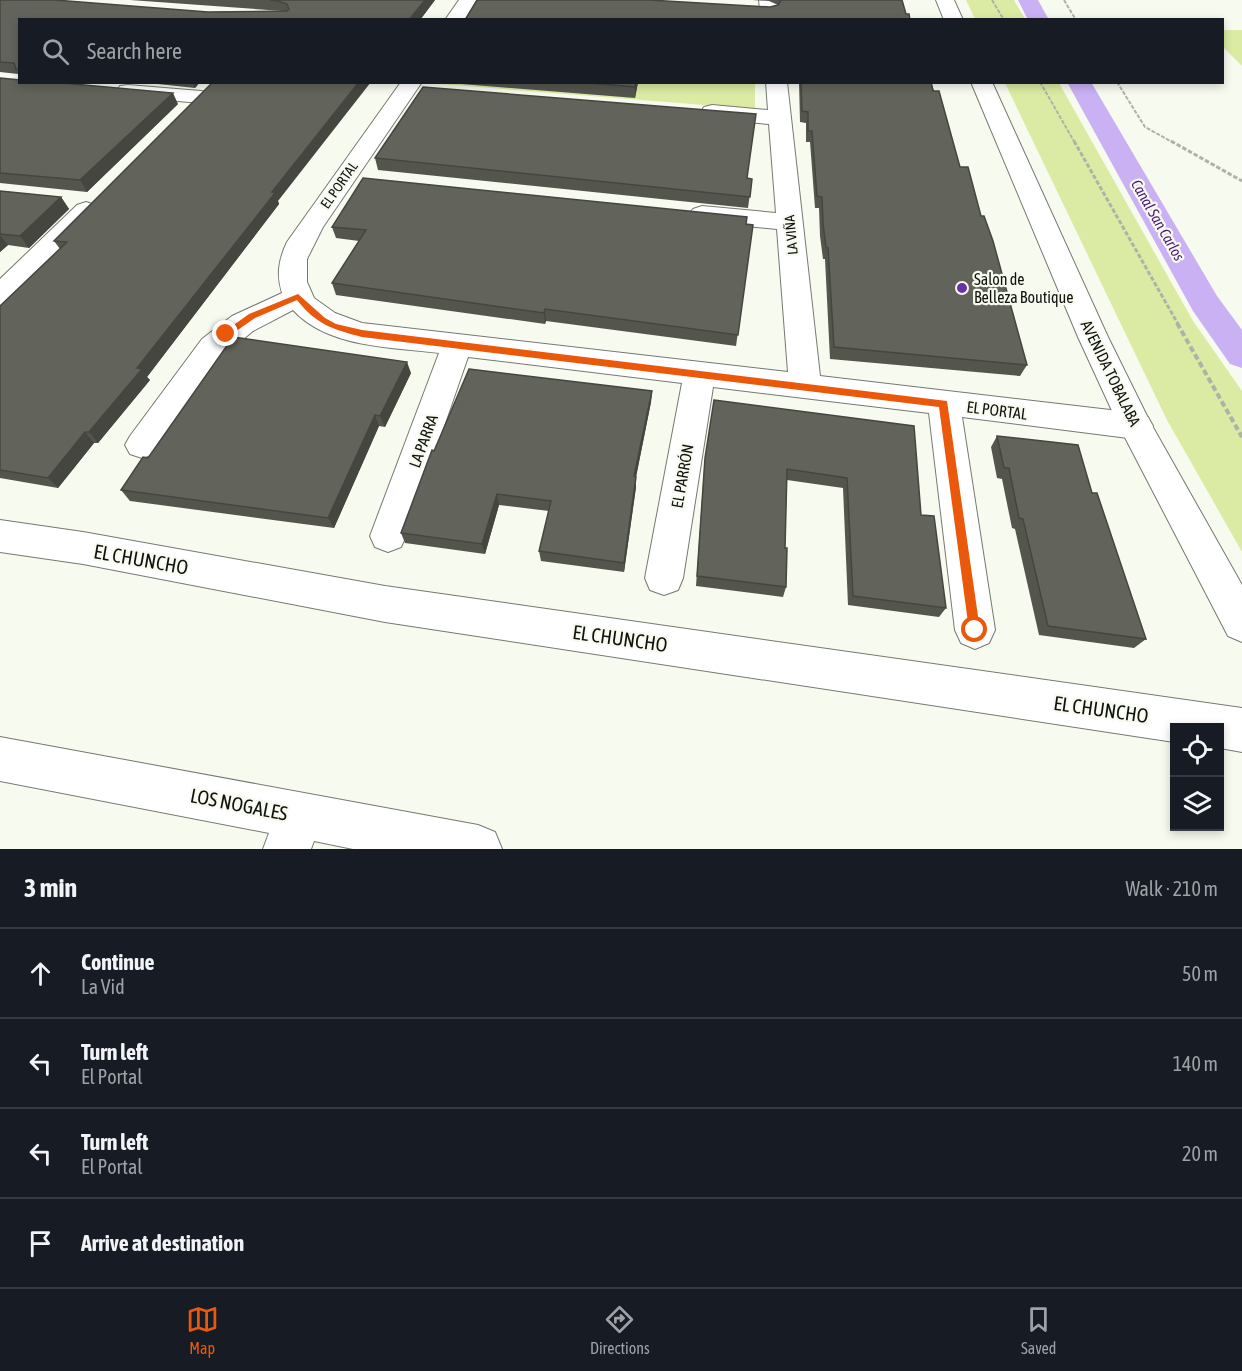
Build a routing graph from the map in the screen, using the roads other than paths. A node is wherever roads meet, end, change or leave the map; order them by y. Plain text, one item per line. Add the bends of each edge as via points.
1 (468, 0) edge
2 (945, 0) edge
3 (746, 8) edge
4 (769, 9) edge
5 (455, 18) edge
6 (953, 18) edge
7 (776, 84) edge
8 (982, 84) edge
9 (417, 87) edge
10 (110, 89) edge
11 (208, 90) edge
12 (686, 110) edge
13 (779, 118) junction
14 (176, 121) edge
15 (59, 198) edge
16 (684, 212) edge
17 (789, 222) junction
18 (0, 295) edge
19 (298, 297) junction
20 (457, 345) junction
21 (699, 375) junction
22 (805, 388) junction
23 (944, 404) junction
24 (1136, 426) junction
25 (142, 445) dead end
26 (0, 536) edge
27 (388, 536) dead end
28 (664, 578) dead end
29 (1242, 623) edge
30 (975, 630) dead end
31 (1242, 729) edge
32 (0, 759) edge
33 (293, 832) edge
34 (478, 849) edge

1 - 5 street
2 - 6 street
3 - 4 street
7 - 13 street, LA VIÑA
8 - 24 street, AVENIDA TOBALABA via 1060,266
9 - 19 street, EL PORTAL via 355,179 303,238 292,269
10 - 11 street
11 - 14 street
12 - 13 street
13 - 17 street, LA VIÑA
15 - 18 street via 99,198
16 - 17 street
17 - 22 street, LA VIÑA
19 - 20 street, EL PORTAL via 312,314 334,326
19 - 25 street via 252,316 226,334
20 - 21 street, EL PORTAL
20 - 27 street, LA PARRA
21 - 22 street, EL PORTAL
21 - 28 street, EL PARRÓN
22 - 23 street, EL PORTAL
23 - 24 street, EL PORTAL
23 - 30 street
24 - 29 street, AVENIDA TOBALABA
26 - 31 street, EL CHUNCHO via 386,604
32 - 33 street, LOS NOGALES
33 - 34 street, LOS NOGALES

